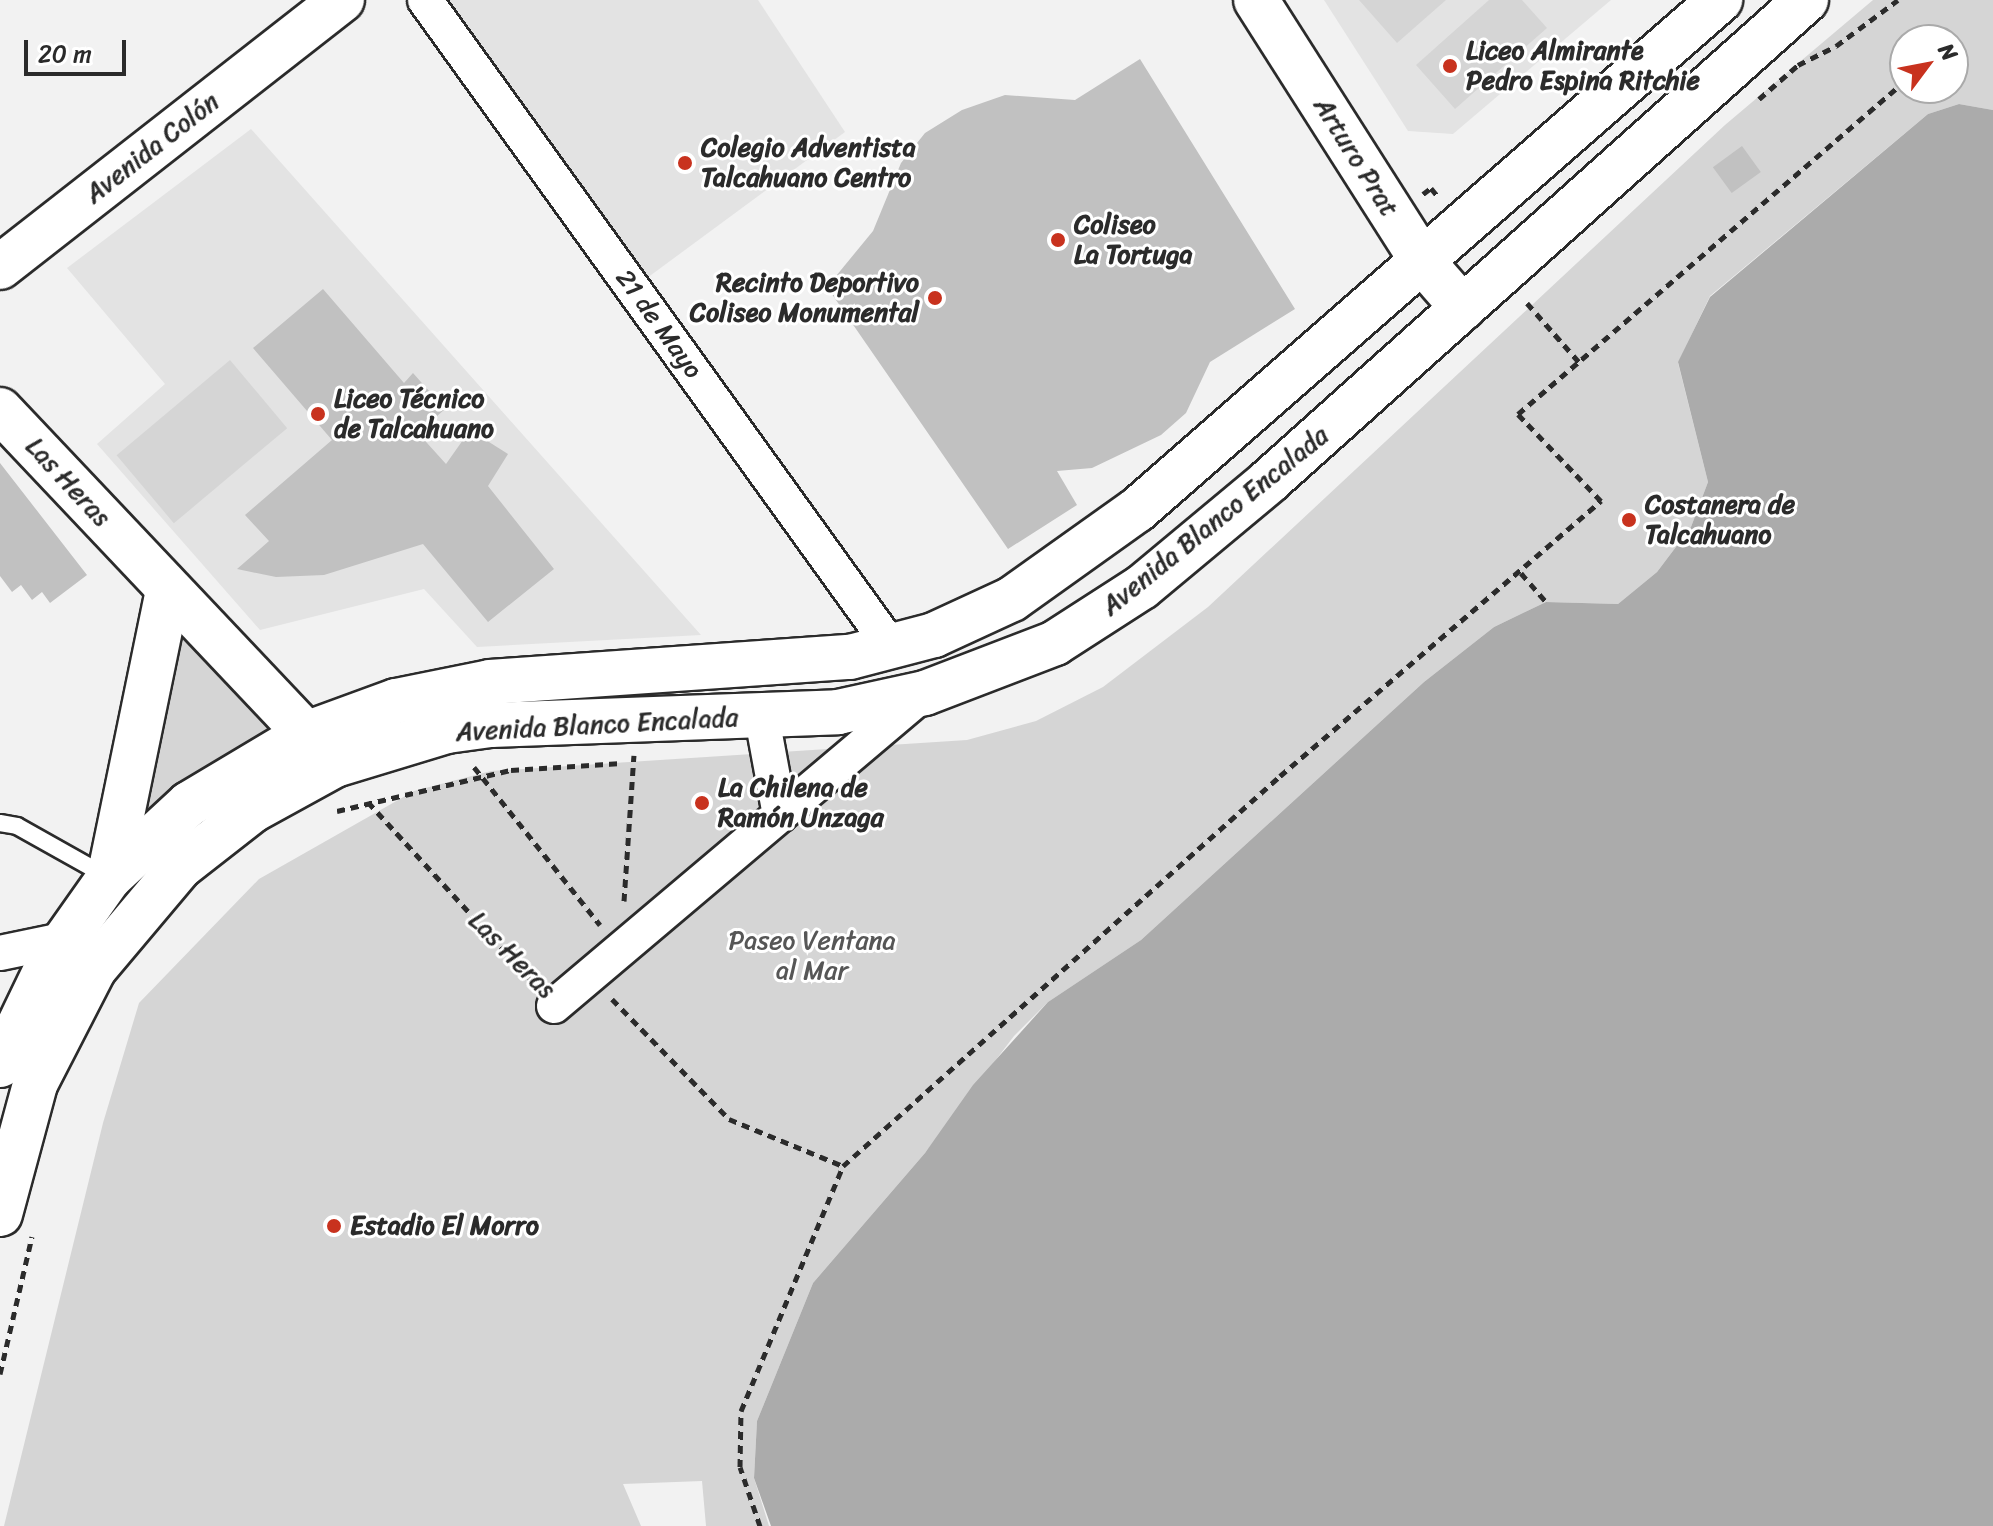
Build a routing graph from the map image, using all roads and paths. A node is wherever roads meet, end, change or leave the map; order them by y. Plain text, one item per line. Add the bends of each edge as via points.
1 (342, 0) edge
2 (425, 0) edge
3 (1256, 0) edge
4 (1720, 0) edge
5 (1806, 0) edge
6 (297, 14) edge
7 (1889, 95) edge
8 (1422, 261) junction
9 (0, 267) edge
10 (1501, 274) junction
11 (1463, 308) junction
12 (1579, 362) junction
13 (0, 410) edge
14 (1521, 573) junction
15 (168, 590) junction
16 (1546, 602) dead end
17 (892, 648) junction
18 (925, 693) junction
19 (762, 718) junction
20 (637, 720) junction
21 (447, 731) junction
22 (306, 734) junction
23 (335, 765) junction
24 (780, 815) junction
25 (0, 823) edge
26 (109, 878) junction
27 (63, 940) junction
28 (621, 950) junction
29 (0, 953) edge
30 (589, 976) junction
31 (554, 1006) joint
32 (4, 1040) edge
33 (843, 1166) junction
34 (0, 1214) edge
35 (760, 1526) edge

1 - 6 main road, Avenida Colón
2 - 17 street, 21 de Mayo
3 - 8 main road, Arturo Prat
4 - 8 main road, Avenida Blanco Encalada
5 - 10 main road, Avenida Blanco Encalada
6 - 9 main road, Avenida Colón
7 - 12 path
8 - 11 main road, Arturo Prat
8 - 17 main road, Avenida Blanco Encalada via 1137,510 1062,568 974,619
10 - 11 main road, Avenida Blanco Encalada
10 - 12 path
11 - 18 main road, Avenida Blanco Encalada via 1142,587 1055,643
12 - 14 path via 1518,414 1601,501
13 - 15 main road, Las Heras
14 - 16 path
14 - 33 path via 1280,776
15 - 22 main road, Las Heras
15 - 26 main road
17 - 22 main road, Avenida Blanco Encalada via 777,665 490,682 396,701
18 - 19 main road, Avenida Blanco Encalada via 838,712
18 - 24 street, Las Heras
19 - 20 main road, Avenida Blanco Encalada
19 - 24 street
20 - 21 main road, Avenida Blanco Encalada
20 - 28 path
21 - 23 main road, Avenida Blanco Encalada
21 - 28 path
22 - 26 main road, Avenida Blanco Encalada via 189,804
23 - 31 path, Las Heras
23 - 34 main road, Avenida Blanco Encalada via 215,837 147,900 94,969 52,1045 21,1125
24 - 28 street, Las Heras
25 - 26 lane via 17,826
26 - 27 main road
27 - 29 street
27 - 32 main road
28 - 30 street, Las Heras
30 - 31 street, Las Heras
30 - 33 path via 729,1119
33 - 35 path via 741,1411 740,1467

